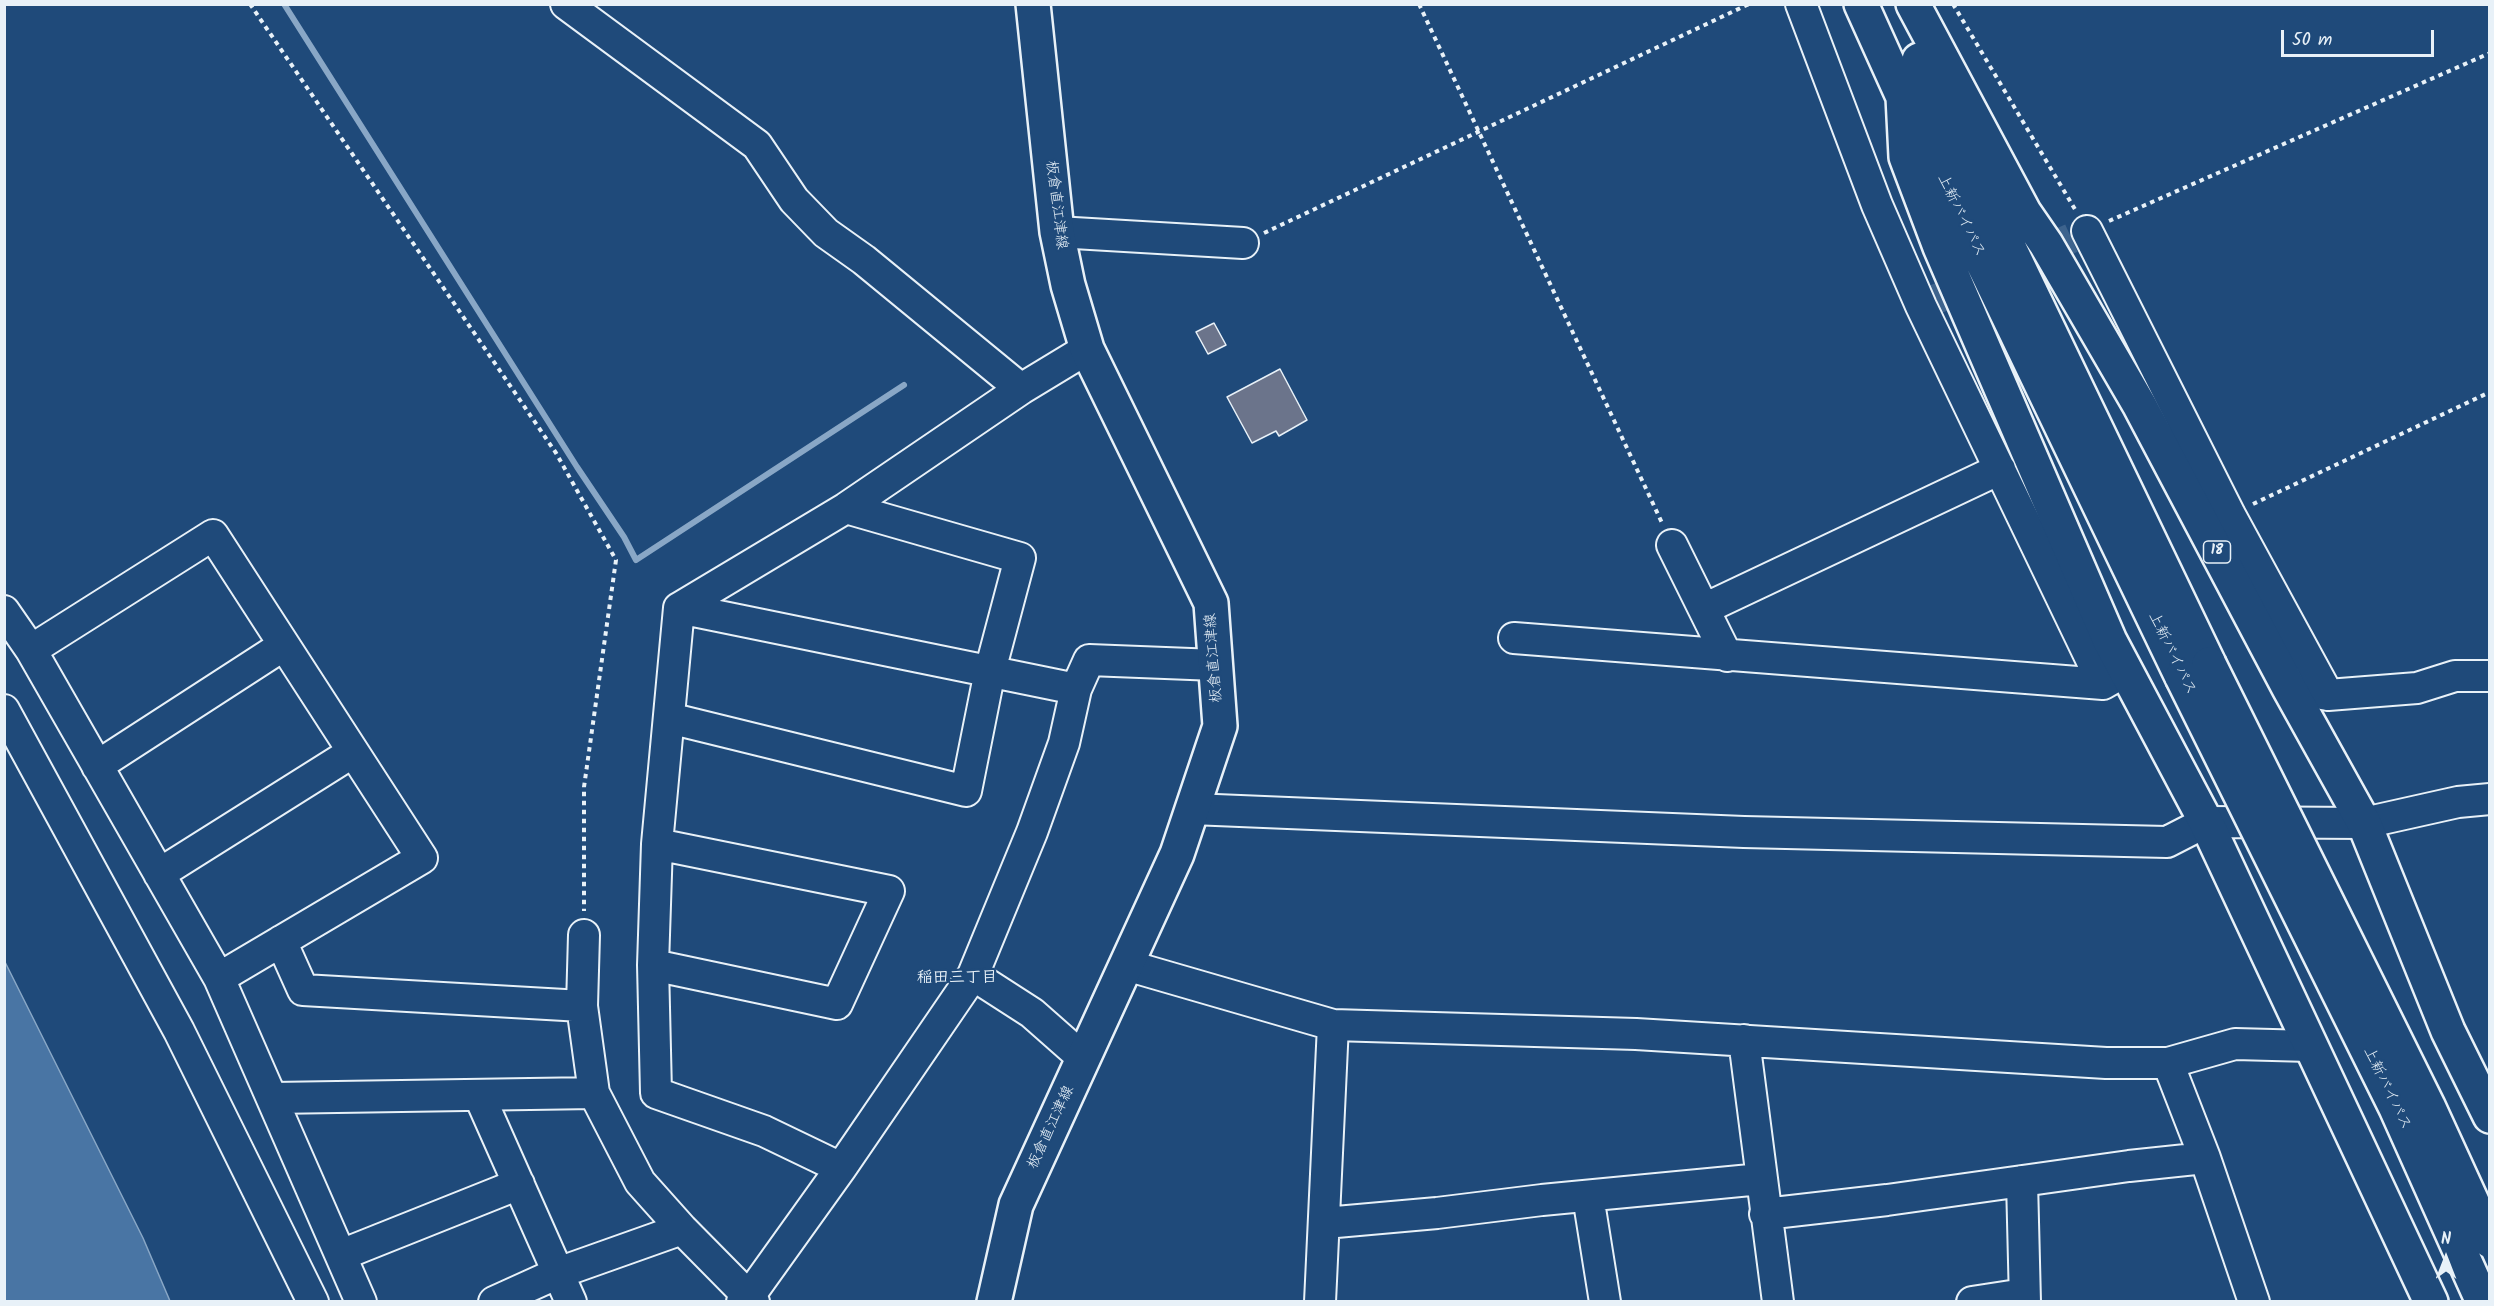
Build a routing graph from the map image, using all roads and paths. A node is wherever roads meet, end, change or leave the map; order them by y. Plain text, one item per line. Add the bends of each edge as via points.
1 (250, 4) edge
2 (566, 4) edge
3 (1033, 4) edge
4 (1419, 4) edge
5 (1749, 4) edge
6 (1801, 4) edge
7 (1861, 4) edge
8 (1892, 4) edge
9 (1913, 4) edge
10 (1953, 4) edge
11 (2490, 53) edge
12 (1903, 97) junction
13 (1478, 131) junction
14 (2087, 231) junction
15 (1057, 232) junction
16 (1243, 243) joint
17 (1087, 349) junction
18 (1021, 388) junction
19 (2490, 392) edge
20 (2000, 469) junction
21 (846, 508) junction
22 (2230, 515) junction
23 (1672, 544) joint
24 (679, 608) junction
25 (1704, 609) junction
26 (4, 611) edge
27 (1514, 638) dead end
28 (284, 645) junction
29 (30, 650) junction
30 (1727, 656) junction
31 (1216, 665) junction
32 (2196, 670) junction
33 (990, 671) junction
34 (2490, 676) edge
35 (2114, 677) junction
36 (2289, 688) junction
37 (1076, 689) junction
38 (2328, 695) junction
39 (4, 710) edge
40 (669, 718) junction
41 (354, 752) junction
42 (97, 766) junction
43 (2490, 799) edge
44 (1192, 809) junction
45 (2206, 822) junction
46 (2364, 823) junction
47 (657, 844) junction
48 (159, 874) junction
49 (584, 935) joint
50 (281, 941) junction
51 (653, 965) junction
52 (1126, 965) junction
53 (973, 975) junction
54 (219, 978) junction
55 (582, 1006) junction
56 (1333, 1025) junction
57 (1744, 1040) junction
58 (2310, 1046) junction
59 (1083, 1058) junction
60 (2169, 1063) junction
61 (594, 1093) junction
62 (479, 1095) junction
63 (273, 1098) junction
64 (2490, 1116) edge
65 (2205, 1158) junction
66 (841, 1168) junction
67 (1761, 1179) junction
68 (2022, 1181) junction
69 (519, 1184) junction
70 (1588, 1196) junction
71 (1765, 1214) junction
72 (1325, 1223) junction
73 (682, 1229) junction
74 (2490, 1241) edge
75 (341, 1255) junction
76 (558, 1273) junction
77 (2024, 1298) edge
78 (748, 1300) edge
79 (313, 1302) edge
80 (361, 1302) edge
81 (494, 1302) edge
82 (571, 1302) edge
83 (994, 1302) edge
84 (1320, 1302) edge
85 (1605, 1302) edge
86 (1778, 1302) edge
87 (1972, 1302) edge
88 (2254, 1302) edge
89 (2431, 1302) edge
90 (2483, 1302) edge

1 - 49 path via 556,453 616,560 584,787
2 - 18 street via 757,145 794,200 826,233
3 - 15 main road, 板倉直江津線
4 - 13 path
5 - 13 path
6 - 20 street via 1921,306
7 - 12 main road, 上新バイパス
8 - 32 main road, 上新バイパス
9 - 36 main road, 18 via 2024,212 2140,406
10 - 14 path
11 - 14 path
12 - 32 main road, 上新バイパス
12 - 35 main road via 1906,157 1940,247 2110,641
13 - 16 path
13 - 23 path
14 - 22 street
15 - 16 street
15 - 17 main road, 板倉直江津線
17 - 18 street
17 - 31 main road, 板倉直江津線 via 1211,603
18 - 21 street
19 - 22 path
20 - 25 street
20 - 35 street
21 - 24 street
21 - 33 street via 1020,558
22 - 38 street
23 - 25 street
24 - 33 street
24 - 40 street
25 - 30 street
26 - 29 street
27 - 30 street
28 - 29 street via 213,535
28 - 41 street
28 - 42 street
29 - 42 street
30 - 35 street
31 - 37 street via 1089,660
31 - 44 main road, 板倉直江津線 via 1220,726
32 - 74 main road, 上新バイパス, bridge via 2428,1106
32 - 90 main road, 上新バイパス, bridge
33 - 37 street
33 - 40 street via 966,791
34 - 38 street via 2455,676 2417,688
35 - 45 main road
36 - 38 street
36 - 46 main road, 18
37 - 53 street via 1060,754 1032,832
39 - 79 street via 179,1031
40 - 47 street
41 - 48 street
41 - 50 street via 422,858
42 - 48 street
43 - 46 street via 2458,802
44 - 45 street via 1744,832 2167,842
44 - 52 main road, 板倉直江津線 via 1177,854
45 - 46 street
45 - 58 main road
46 - 64 main road, 18 via 2448,1031
47 - 51 street
47 - 51 street via 889,891 837,1004
48 - 54 street
49 - 55 street
50 - 54 street
50 - 55 street via 303,990
51 - 66 street via 656,1093 764,1131
52 - 56 street
52 - 59 main road, 板倉直江津線
53 - 59 street via 1032,1014
53 - 66 street
54 - 63 street
55 - 61 street
56 - 57 street
56 - 72 street
57 - 60 street via 2106,1063
57 - 67 street
58 - 60 street via 2235,1044
58 - 89 main road
59 - 83 main road, 板倉直江津線 via 1016,1205
60 - 65 street
61 - 62 street
61 - 73 street via 640,1182
62 - 63 street
62 - 69 street
63 - 75 street
65 - 68 street
65 - 88 street
66 - 78 street
67 - 70 street
67 - 71 street
68 - 71 street
68 - 77 street
69 - 75 street
69 - 76 street
70 - 72 street
70 - 85 street
71 - 86 street
72 - 84 street
73 - 76 street
73 - 78 street
75 - 80 street
76 - 81 street
76 - 82 street
77 - 87 street

